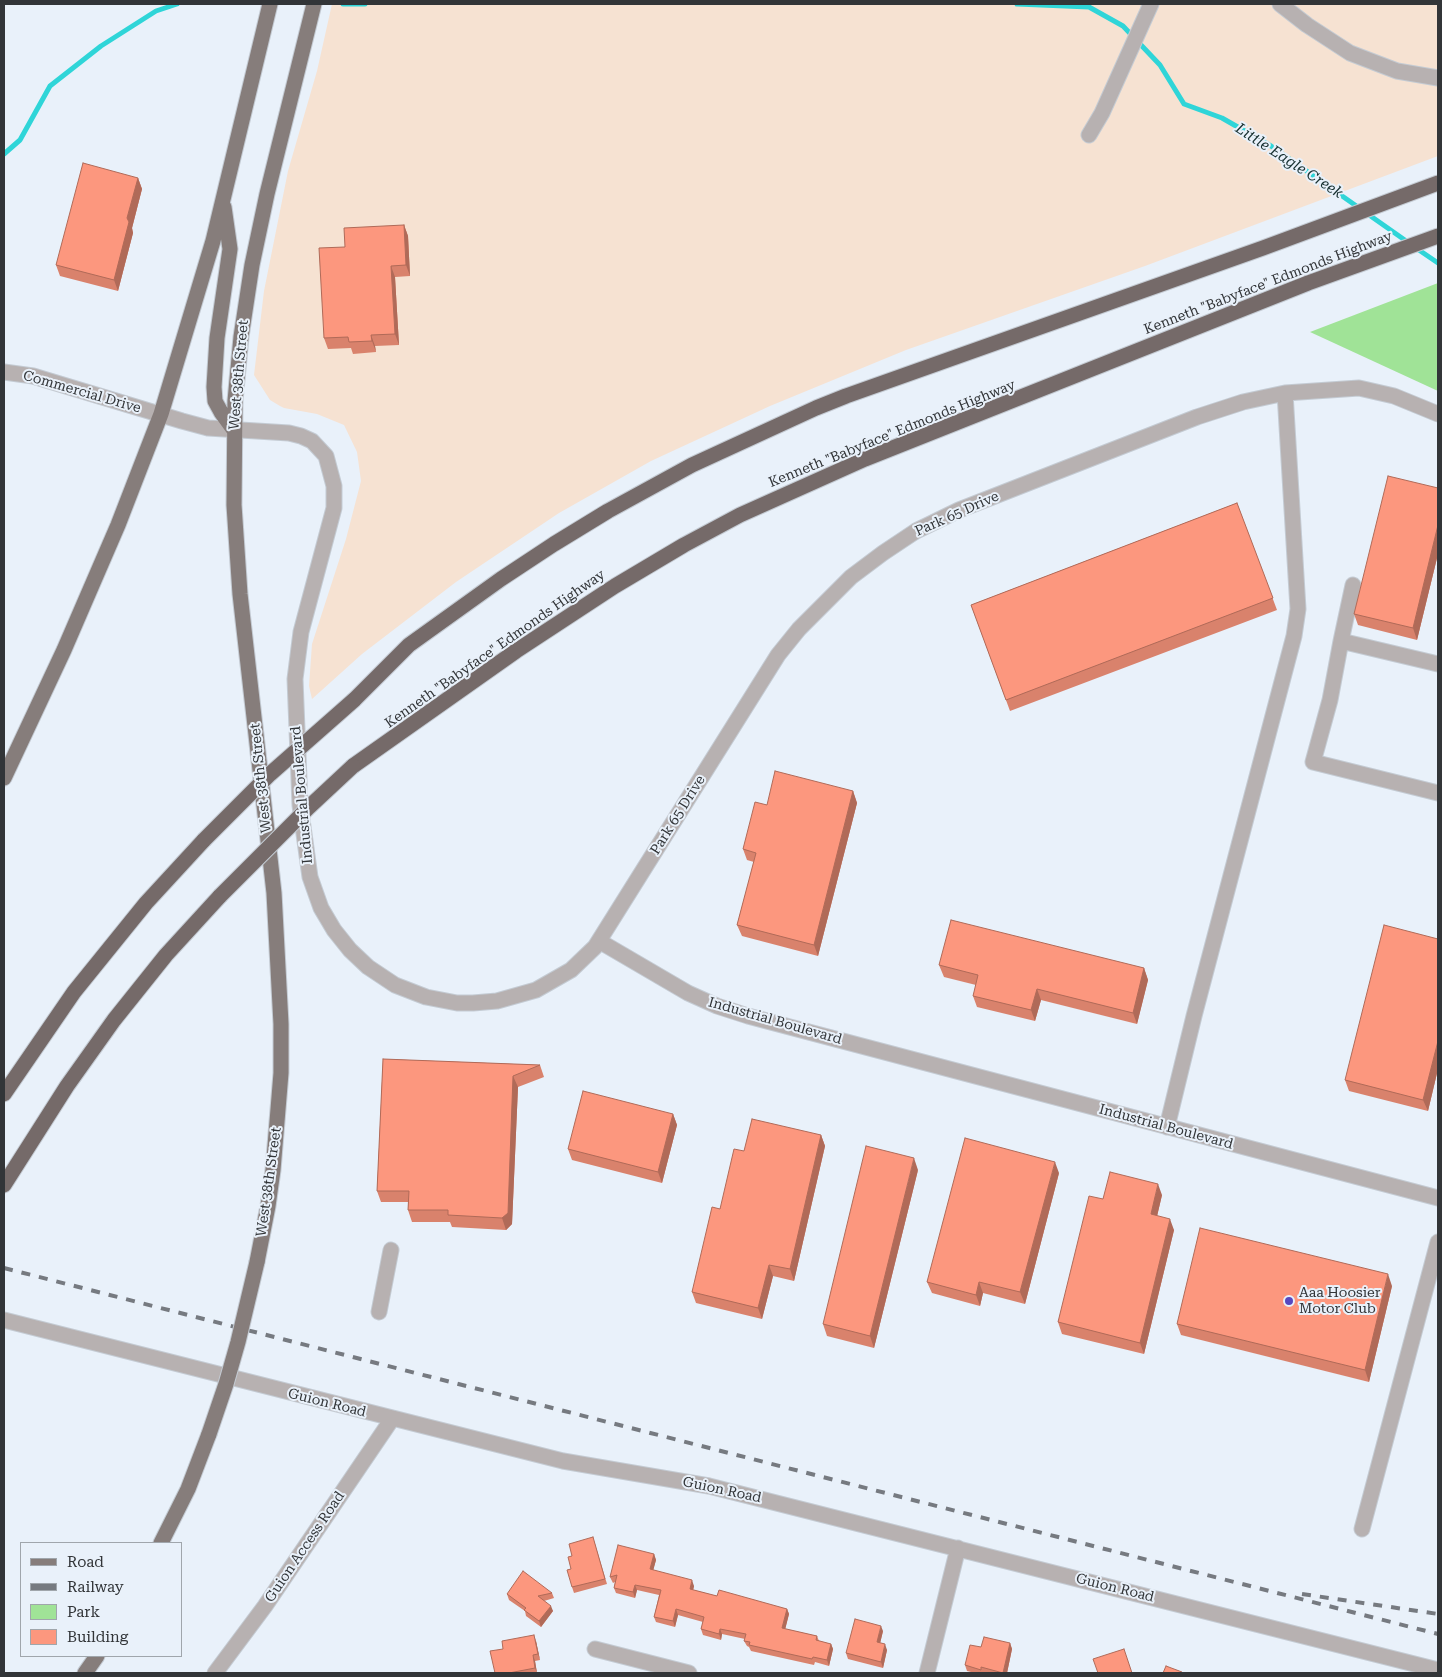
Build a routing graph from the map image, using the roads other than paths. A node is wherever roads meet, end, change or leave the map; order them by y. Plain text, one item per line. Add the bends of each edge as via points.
1 (270, 4) edge
2 (314, 4) edge
3 (1151, 4) edge
4 (1280, 4) edge
5 (1438, 78) edge
6 (1090, 135) dead end
7 (1438, 183) edge
8 (223, 198) junction
9 (1438, 236) edge
10 (4, 372) edge
11 (1285, 393) junction
12 (161, 414) junction
13 (1438, 414) edge
14 (234, 430) junction
15 (1352, 585) dead end
16 (1341, 641) junction
17 (1438, 664) edge
18 (4, 778) edge
19 (1438, 793) edge
20 (599, 941) junction
21 (4, 1094) edge
22 (1168, 1127) junction
23 (4, 1185) edge
24 (1438, 1198) edge
25 (1438, 1242) edge
26 (391, 1250) dead end
27 (379, 1312) dead end
28 (4, 1320) edge
29 (392, 1419) junction
30 (1362, 1529) dead end
31 (162, 1542) edge
32 (958, 1548) junction
33 (595, 1649) dead end
34 (96, 1657) edge
35 (1438, 1670) edge
36 (85, 1673) edge
37 (215, 1673) edge
38 (689, 1673) edge
39 (928, 1673) edge

1 - 8 main road
2 - 14 main road, West 38th Street via 252,264 241,337
3 - 6 street
4 - 5 street via 1350,53 1397,71
7 - 21 highway, bridge via 846,396 692,465 608,510 554,544 409,645 354,700 270,774 146,903 74,992
8 - 12 main road
8 - 14 main road via 230,249 217,338 214,387 215,401
9 - 23 highway, Kenneth "Babyface" Edmonds Highway, bridge via 1308,283 865,459 740,515 614,586 516,650 353,766 220,896 166,955 114,1020
10 - 12 street, Commercial Drive via 33,376
11 - 13 street, Park 65 Drive via 1358,388 1394,396
11 - 20 street, Park 65 Drive via 1197,417 959,510 916,531 851,577 778,655
11 - 22 street via 1298,609 1294,636
12 - 14 street, Industrial Boulevard via 200,426
12 - 18 main road via 118,525
14 - 20 street, Industrial Boulevard via 289,433 312,441 326,456 332,475 334,508 301,632 295,690 305,849 314,893 334,930 368,967 395,985 426,997 457,1003 497,1001 536,990 572,970
14 - 31 main road, West 38th Street, bridge via 234,505 240,594 274,893 281,1073 268,1206 238,1342 209,1434
15 - 16 street
16 - 17 street
16 - 19 street via 1330,700 1313,762
20 - 22 street, Industrial Boulevard via 674,986 732,1011
22 - 24 street, Industrial Boulevard
25 - 30 street
26 - 27 street
28 - 29 street, Guion Road
29 - 32 street, Guion Road via 562,1462 709,1486
29 - 37 street, Guion Access Road via 265,1606
32 - 35 street, Guion Road
32 - 39 street
33 - 38 street
34 - 36 main road

